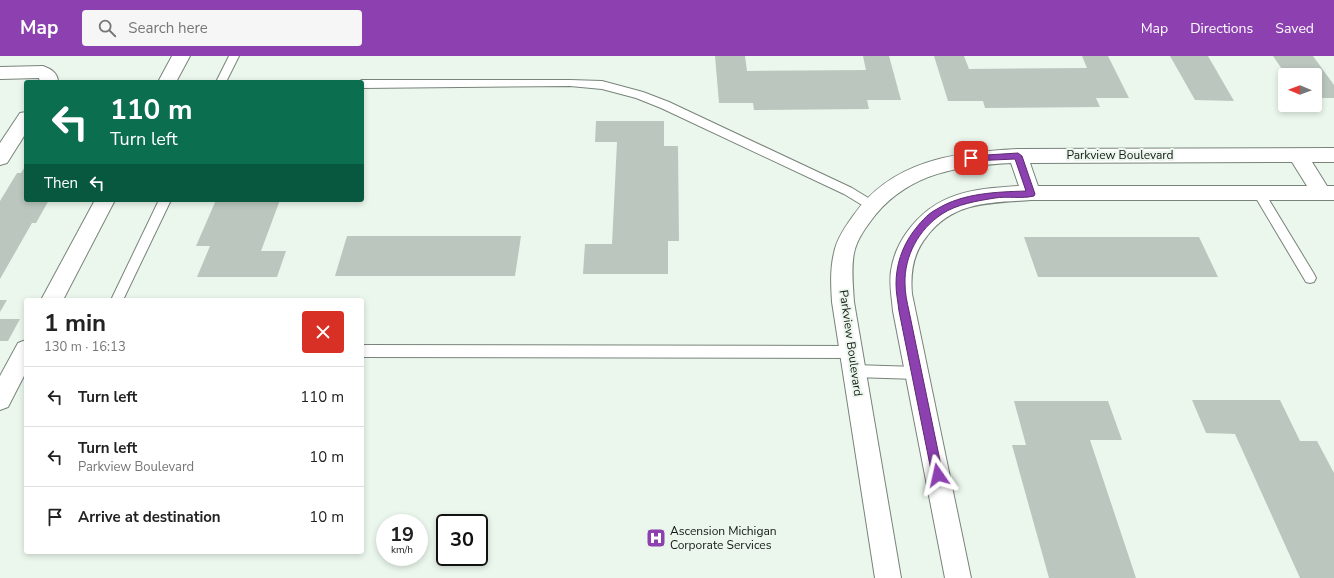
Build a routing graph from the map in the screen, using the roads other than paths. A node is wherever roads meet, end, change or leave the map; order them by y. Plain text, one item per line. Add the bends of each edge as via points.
1 (181, 56) edge
2 (234, 56) edge
3 (0, 73) edge
4 (47, 79) edge
5 (168, 80) edge
6 (222, 80) edge
7 (364, 84) edge
8 (24, 121) edge
9 (1297, 155) junction
10 (1334, 155) edge
11 (1018, 156) junction
12 (0, 158) edge
13 (1259, 193) junction
14 (1328, 193) edge
15 (1031, 194) junction
16 (104, 202) edge
17 (164, 202) edge
18 (871, 205) junction
19 (1310, 278) dead end
20 (53, 298) edge
21 (118, 298) edge
22 (364, 351) edge
23 (24, 354) edge
24 (853, 361) junction
25 (917, 373) junction
26 (0, 399) edge
27 (888, 578) edge
28 (958, 578) edge

1 - 5 street
2 - 6 lane
3 - 4 street via 25,72
7 - 18 lane via 602,85 639,95 671,108
8 - 12 street
9 - 10 street, Parkview Boulevard
9 - 11 street, Parkview Boulevard
9 - 14 street
11 - 15 street
11 - 18 street, Parkview Boulevard via 957,160 928,168 902,181
13 - 14 street
13 - 15 street
13 - 19 lane
15 - 25 street via 996,195 966,200 939,211 923,225 909,244 902,265 901,284
16 - 20 street
17 - 21 lane
18 - 24 street, Parkview Boulevard via 852,234 844,252 843,302
22 - 24 lane
23 - 26 street
24 - 25 lane
24 - 27 street, Parkview Boulevard
25 - 28 street

